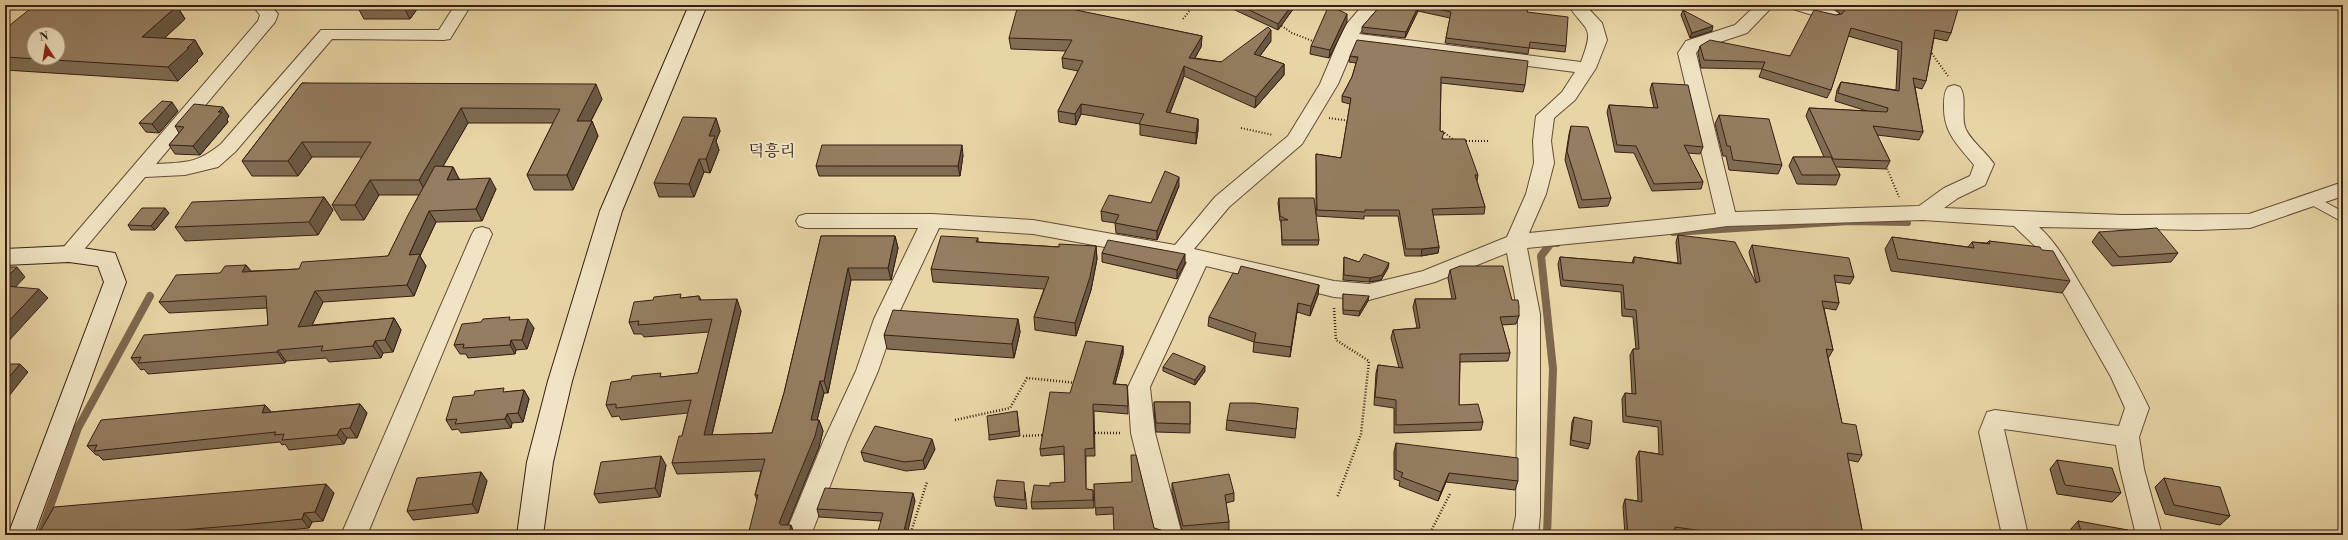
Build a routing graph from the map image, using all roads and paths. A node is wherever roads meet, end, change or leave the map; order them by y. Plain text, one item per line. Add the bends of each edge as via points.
1 (260, 5) edge
2 (463, 5) edge
3 (698, 5) edge
4 (1194, 5) edge
5 (1319, 5) edge
6 (1372, 5) edge
7 (1576, 5) edge
8 (1766, 5) edge
9 (1799, 5) edge
10 (1832, 16) edge
11 (1183, 19) dead end
12 (1272, 20) edge
13 (1350, 36) junction
14 (1926, 44) edge
15 (1587, 68) junction
16 (1954, 91) joint
17 (1311, 116) junction
18 (1358, 122) edge
19 (1241, 128) dead end
20 (1436, 130) edge
21 (1295, 140) junction
22 (1488, 141) dead end
23 (1883, 160) edge
24 (140, 171) junction
25 (2343, 189) edge
26 (2312, 200) junction
27 (1914, 213) junction
28 (2343, 217) edge
29 (1727, 219) junction
30 (2019, 219) junction
31 (806, 221) dead end
32 (932, 221) junction
33 (482, 234) dead end
34 (1515, 242) junction
35 (69, 254) junction
36 (1190, 256) junction
37 (5, 257) edge
38 (1334, 289) junction
39 (1080, 383) edge
40 (955, 420) dead end
41 (1143, 432) junction
42 (1051, 434) edge
43 (1089, 434) edge
44 (1023, 436) dead end
45 (2127, 437) junction
46 (927, 482) dead end
47 (1450, 494) dead end
48 (1337, 498) dead end
49 (21, 535) edge
50 (354, 535) edge
51 (530, 535) edge
52 (798, 535) edge
53 (910, 535) edge
54 (1169, 535) edge
55 (1429, 535) edge
56 (1525, 535) edge
57 (2015, 535) edge
58 (2149, 535) edge

1 - 24 street via 269,14 266,22
2 - 24 street via 444,35 327,34 233,143 211,162 185,169
3 - 51 street via 611,211 560,381 540,462
4 - 11 path
5 - 13 path
6 - 13 street
7 - 15 street via 1593,23 1598,40
8 - 29 street via 1741,29 1692,45 1687,53
9 - 10 street
12 - 13 path via 1308,41
13 - 15 street
13 - 17 street via 1330,84
14 - 16 path via 1951,81
15 - 34 street via 1569,96 1545,116 1542,169 1536,194
16 - 27 street via 1953,113 1956,130 1984,164 1978,180
17 - 18 path
17 - 21 street
19 - 21 path
20 - 22 path via 1444,132 1452,140
21 - 36 street via 1222,202 1205,220
23 - 27 path
24 - 35 street
25 - 26 street
26 - 28 lane
26 - 30 street via 2250,221 2198,223
27 - 29 street
27 - 30 street
29 - 34 street
30 - 45 street via 2044,243 2122,376 2137,408
31 - 32 street
32 - 36 street via 1033,227
32 - 52 street via 885,319 867,371 829,456
33 - 50 street
34 - 38 street via 1428,277 1369,292
34 - 56 street via 1528,314 1528,516
35 - 37 street
35 - 49 street via 107,259 115,282
36 - 38 street
36 - 41 street via 1139,387
38 - 48 path via 1336,340 1369,361 1361,434
39 - 40 path via 1027,378 1010,408
41 - 43 path
41 - 54 street
42 - 44 path
45 - 57 street via 1996,419 1991,432
45 - 58 street via 2132,469
46 - 53 path
47 - 55 path

